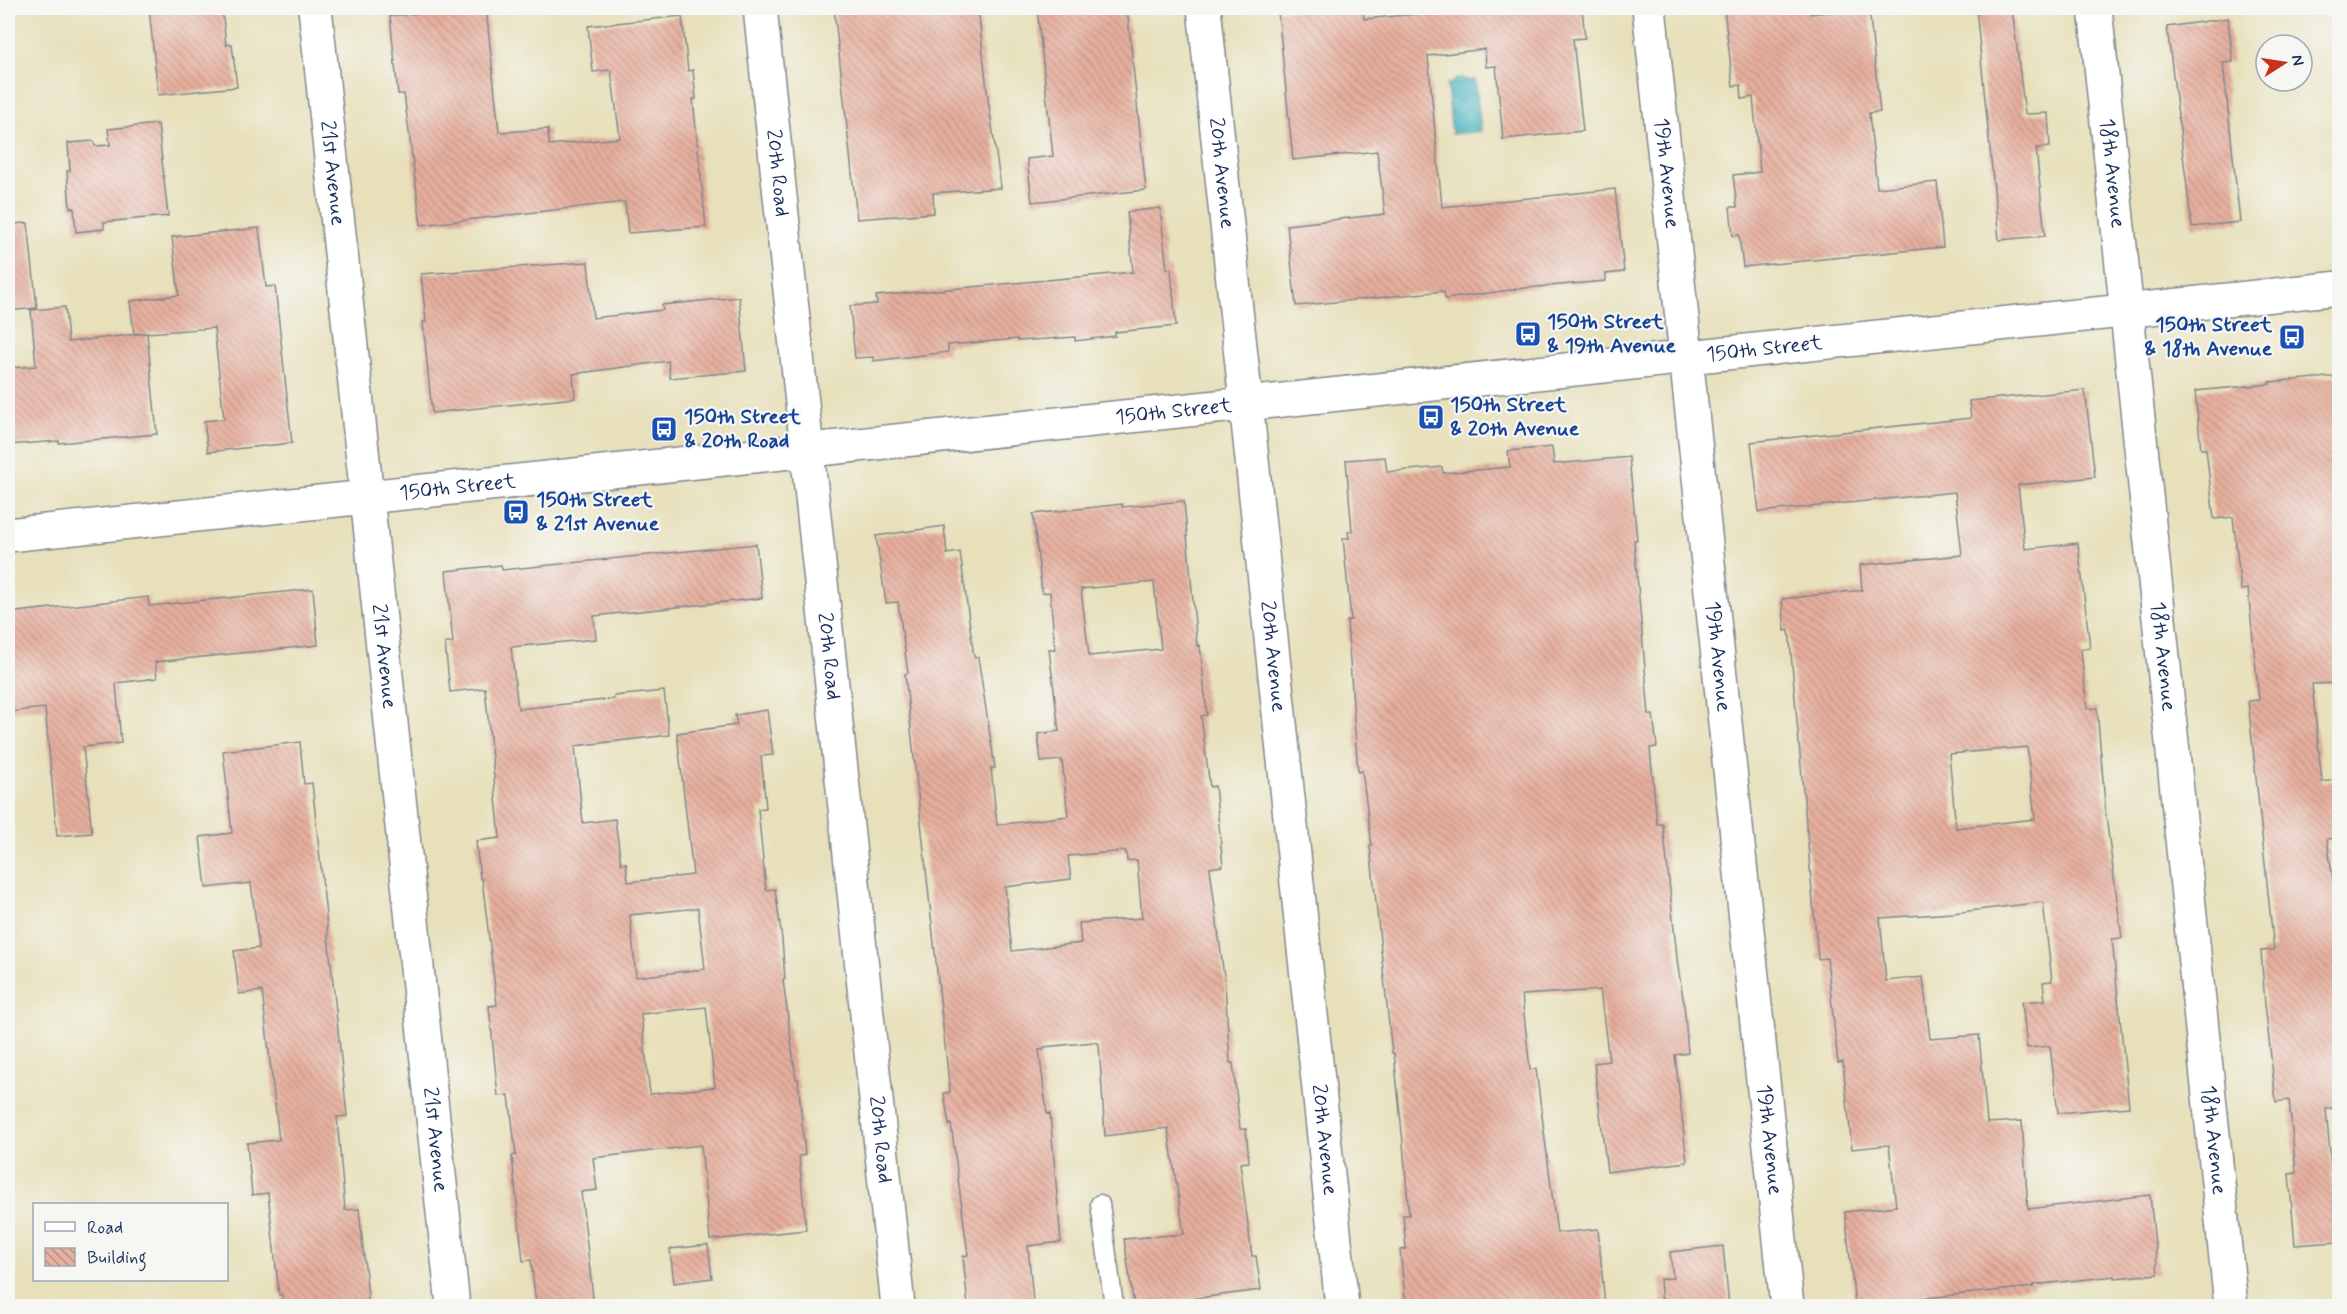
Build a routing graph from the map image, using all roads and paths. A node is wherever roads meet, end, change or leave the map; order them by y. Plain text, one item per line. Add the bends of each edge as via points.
1 (315, 8) edge
2 (760, 8) edge
3 (1204, 8) edge
4 (1649, 8) edge
5 (2095, 8) edge
6 (2340, 288) edge
7 (2126, 310) junction
8 (1686, 357) junction
9 (1247, 404) junction
10 (807, 450) junction
11 (367, 497) junction
12 (8, 535) edge
13 (1100, 1204) dead end
14 (453, 1306) edge
15 (898, 1306) edge
16 (1114, 1306) edge
17 (1342, 1306) edge
18 (1787, 1306) edge
19 (2231, 1306) edge

1 - 11 street, 21st Avenue
2 - 10 street, 20th Road
3 - 9 street, 20th Avenue
4 - 8 street, 19th Avenue
5 - 7 street, 18th Avenue
6 - 7 street, 150th Street
7 - 8 street, 150th Street
7 - 19 street, 18th Avenue
8 - 9 street, 150th Street
8 - 18 street, 19th Avenue
9 - 10 street, 150th Street
9 - 17 street, 20th Avenue
10 - 11 street, 150th Street
10 - 15 street, 20th Road
11 - 12 street, 150th Street
11 - 14 street, 21st Avenue
13 - 16 lane

